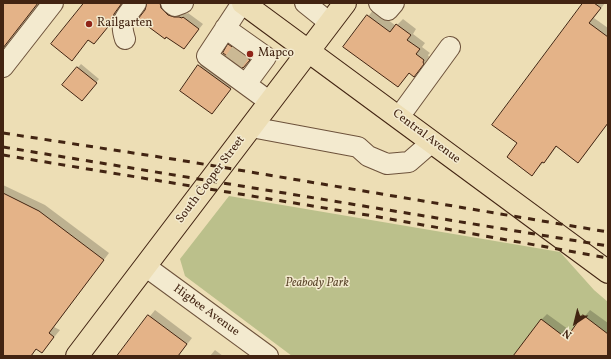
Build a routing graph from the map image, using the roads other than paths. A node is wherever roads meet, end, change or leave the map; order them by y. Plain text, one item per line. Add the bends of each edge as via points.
1 (52, 3) edge
2 (136, 3) edge
3 (171, 3) edge
4 (183, 3) edge
5 (243, 3) edge
6 (305, 3) edge
7 (345, 3) edge
8 (379, 3) edge
9 (394, 3) edge
10 (330, 23) junction
11 (276, 27) junction
12 (225, 28) junction
13 (125, 39) dead end
14 (450, 47) dead end
15 (309, 51) junction
16 (242, 56) junction
17 (3, 67) edge
18 (246, 84) junction
19 (270, 102) junction
20 (399, 117) junction
21 (251, 127) junction
22 (432, 142) junction
23 (145, 266) junction
24 (608, 272) edge
25 (76, 356) edge
26 (268, 356) edge

1 - 17 street
2 - 13 street via 122,23
3 - 4 street via 175,6
5 - 11 main road, Central Avenue
5 - 12 street
6 - 10 street
7 - 10 main road, South Cooper Street
8 - 9 street via 388,10
10 - 15 main road, South Cooper Street
11 - 15 main road, Central Avenue
11 - 16 street
12 - 16 street
12 - 16 street via 207,56
14 - 20 street
15 - 19 main road, South Cooper Street
15 - 20 main road, Central Avenue
16 - 18 street
16 - 18 street via 266,57
18 - 19 street
19 - 21 main road, South Cooper Street
20 - 22 main road, Central Avenue
21 - 22 street via 358,147 368,156 387,164 409,162
21 - 23 main road, South Cooper Street
22 - 24 main road, Central Avenue
23 - 25 main road, South Cooper Street
23 - 26 street, Higbee Avenue

